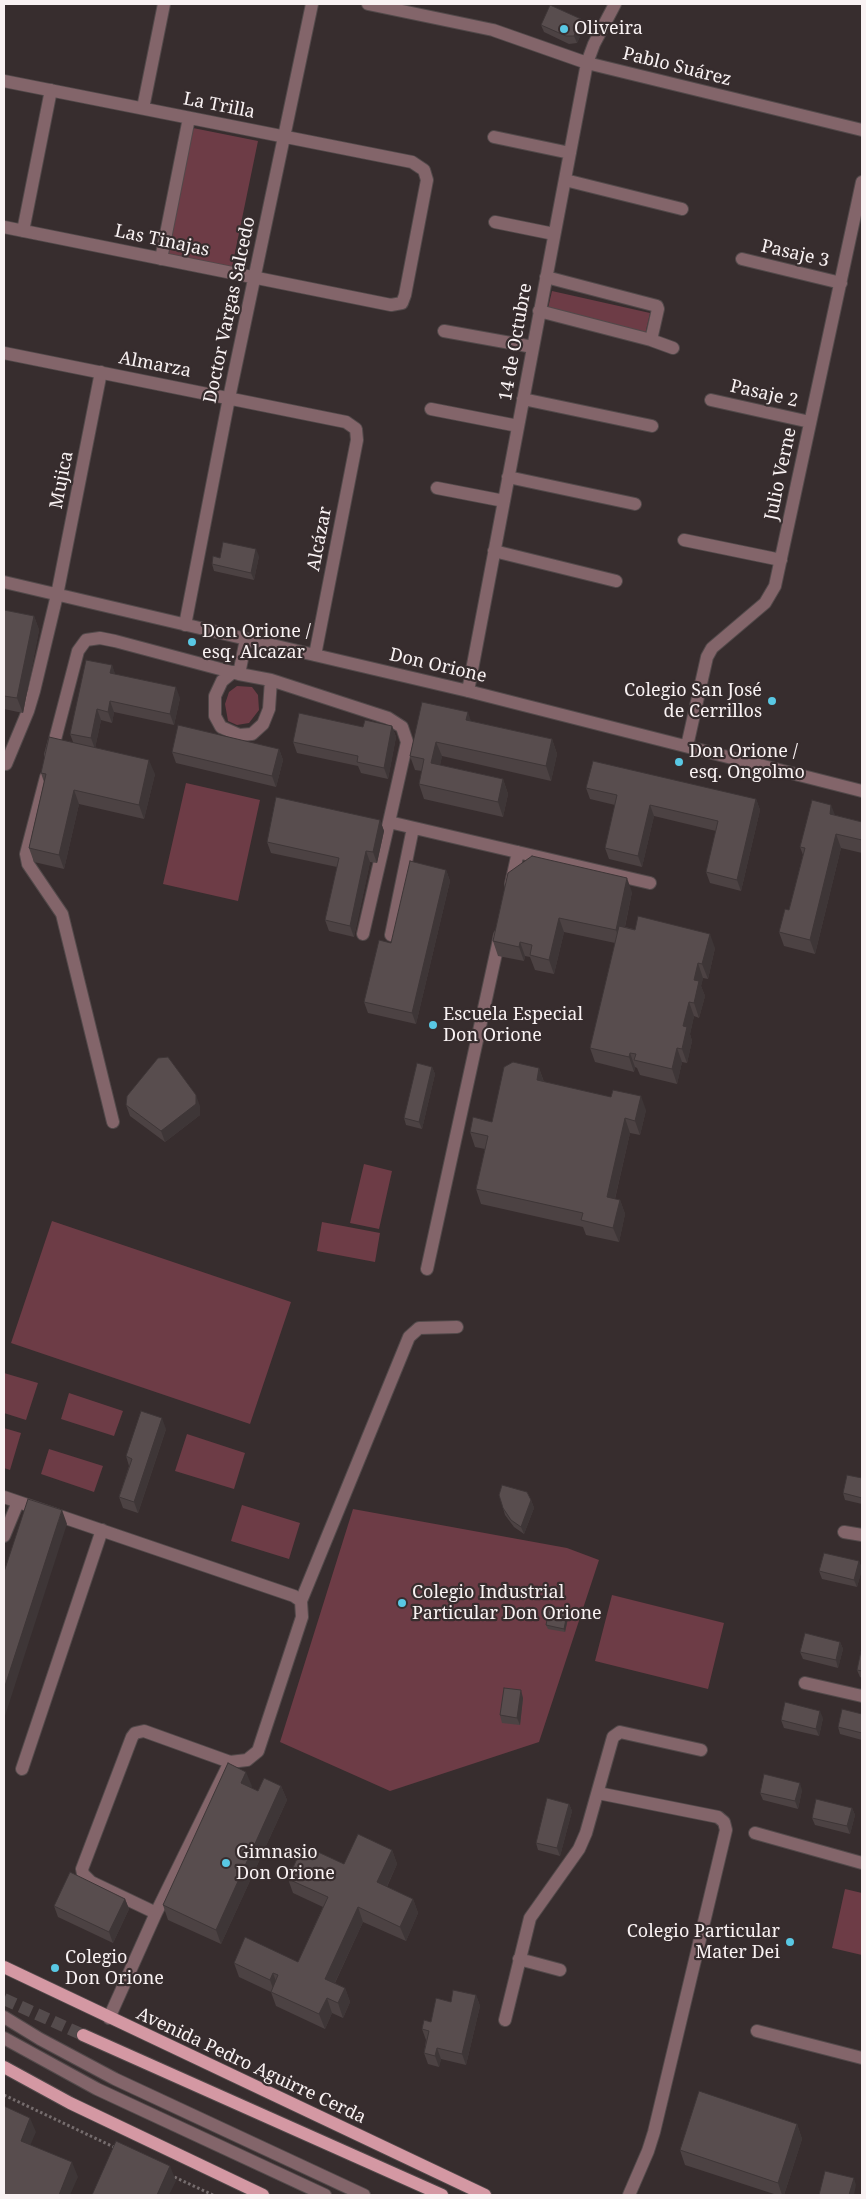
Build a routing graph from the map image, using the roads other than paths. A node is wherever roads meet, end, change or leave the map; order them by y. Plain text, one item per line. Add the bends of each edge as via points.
1 (164, 4) edge
2 (312, 4) edge
3 (368, 4) edge
4 (614, 4) edge
5 (399, 7) edge
6 (586, 63) junction
7 (4, 80) edge
8 (51, 90) junction
9 (143, 108) junction
10 (190, 118) junction
11 (862, 130) edge
12 (284, 136) junction
13 (494, 137) dead end
14 (570, 153) junction
15 (565, 180) junction
16 (862, 182) edge
17 (682, 209) dead end
18 (495, 222) dead end
19 (4, 227) edge
20 (23, 231) junction
21 (554, 234) junction
22 (161, 259) junction
23 (742, 259) dead end
24 (546, 276) junction
25 (254, 278) junction
26 (841, 283) junction
27 (402, 303) joint
28 (539, 311) junction
29 (444, 331) dead end
30 (650, 340) junction
31 (533, 348) junction
32 (673, 348) dead end
33 (4, 353) edge
34 (101, 372) junction
35 (229, 398) junction
36 (523, 399) junction
37 (711, 400) dead end
38 (431, 409) dead end
39 (810, 422) junction
40 (518, 426) junction
41 (652, 426) dead end
42 (356, 429) joint
43 (508, 477) junction
44 (437, 488) dead end
45 (504, 501) junction
46 (635, 504) dead end
47 (684, 540) dead end
48 (494, 551) junction
49 (780, 560) junction
50 (616, 581) dead end
51 (4, 582) edge
52 (57, 595) junction
53 (185, 625) junction
54 (246, 639) junction
55 (314, 655) junction
56 (236, 673) junction
57 (271, 680) junction
58 (468, 691) junction
59 (687, 746) junction
60 (6, 764) dead end
61 (862, 790) edge
62 (390, 822) junction
63 (413, 828) junction
64 (518, 852) junction
65 (650, 884) dead end
66 (508, 901) edge
67 (504, 920) edge
68 (363, 934) dead end
69 (391, 934) edge
70 (114, 1122) dead end
71 (427, 1269) dead end
72 (457, 1327) dead end
73 (4, 1496) edge
74 (18, 1502) junction
75 (102, 1530) junction
76 (844, 1532) dead end
77 (862, 1535) edge
78 (4, 1536) edge
79 (301, 1602) junction
80 (805, 1684) dead end
81 (862, 1696) edge
82 (701, 1750) dead end
83 (230, 1762) junction
84 (22, 1769) dead end
85 (598, 1793) junction
86 (754, 1833) dead end
87 (862, 1863) edge
88 (156, 1913) junction
89 (519, 1959) junction
90 (4, 1967) edge
91 (560, 1970) dead end
92 (4, 2017) edge
93 (109, 2018) junction
94 (505, 2020) dead end
95 (756, 2031) dead end
96 (83, 2035) tunnel mouth
97 (4, 2038) edge
98 (862, 2058) edge
99 (4, 2067) edge
100 (263, 2195) edge
101 (325, 2195) edge
102 (364, 2195) edge
103 (442, 2195) edge
104 (484, 2195) edge
105 (629, 2195) edge

1 - 9 street
2 - 12 street, Doctor Vargas Salcedo
3 - 5 street, Pablo Suárez
4 - 6 street, 14 de Octubre
5 - 6 street, Pablo Suárez via 493,30
6 - 11 street, Pablo Suárez
6 - 14 street, 14 de Octubre
7 - 8 street, La Trilla
8 - 9 street, La Trilla
8 - 20 street
9 - 10 street, La Trilla
10 - 12 street, La Trilla
10 - 22 street
12 - 25 street, Doctor Vargas Salcedo
12 - 27 street, La Trilla via 412,162 424,170 427,184
13 - 14 street
14 - 15 street, 14 de Octubre
15 - 17 street
15 - 21 street, 14 de Octubre
16 - 26 street, Julio Verne
18 - 21 street
19 - 20 street, Las Tinajas
20 - 22 street, Las Tinajas
21 - 24 street, 14 de Octubre
22 - 25 street, Las Tinajas
23 - 26 street, Pasaje 3
24 - 28 street, 14 de Octubre
24 - 30 street via 657,306
25 - 27 street, Las Tinajas via 391,304
25 - 35 street, Doctor Vargas Salcedo
26 - 39 street, Julio Verne
28 - 30 street
28 - 31 street, 14 de Octubre
29 - 31 street
30 - 32 street
31 - 36 street, 14 de Octubre
33 - 34 street, Almarza
34 - 35 street, Almarza
34 - 52 street, Mujica
35 - 42 street, Almarza via 346,422
35 - 53 street, Doctor Vargas Salcedo
36 - 40 street, 14 de Octubre
36 - 41 street
37 - 39 street, Pasaje 2
38 - 40 street
39 - 49 street, Julio Verne
40 - 43 street, 14 de Octubre
42 - 55 street, Alcázar via 357,440
43 - 45 street, 14 de Octubre
43 - 46 street
44 - 45 street
45 - 48 street, 14 de Octubre
47 - 49 street
48 - 50 street
48 - 58 street, 14 de Octubre
49 - 59 street, Julio Verne via 770,597 712,648 707,657
51 - 52 street, Don Orione
52 - 53 street, Don Orione
52 - 60 street, Mujica via 28,711
53 - 54 street, Don Orione
54 - 55 street, Don Orione
54 - 56 street
55 - 58 street, Don Orione
56 - 57 street
56 - 57 street via 222,681 215,696 215,716 222,727 239,735 252,734 262,724 268,709
56 - 70 street via 100,638 86,640 78,651 26,854 28,864 62,914
57 - 62 street via 388,718 402,727 407,742
58 - 59 street, Don Orione
59 - 61 street, Don Orione
62 - 63 street
62 - 68 street
63 - 64 street
63 - 69 street
64 - 65 street
64 - 66 street
67 - 71 street
72 - 79 street via 419,1328 409,1336
73 - 74 street
74 - 75 street
74 - 78 street
75 - 79 street via 294,1596
75 - 84 street
76 - 77 street
79 - 83 street via 302,1618 258,1751 247,1760
80 - 81 street
82 - 85 street via 620,1732 610,1744
83 - 88 street
83 - 88 street via 144,1730 132,1737 82,1869 91,1882
85 - 89 street via 579,1849 530,1918
85 - 105 street via 718,1817 726,1830 654,2132
86 - 87 street
88 - 93 street
89 - 91 street
89 - 94 street
90 - 93 main road, Avenida Pedro Aguirre Cerda
92 - 102 street via 115,2079
93 - 104 main road, Avenida Pedro Aguirre Cerda
95 - 98 street
96 - 103 main road
97 - 101 street via 97,2089
99 - 100 main road via 70,2103

